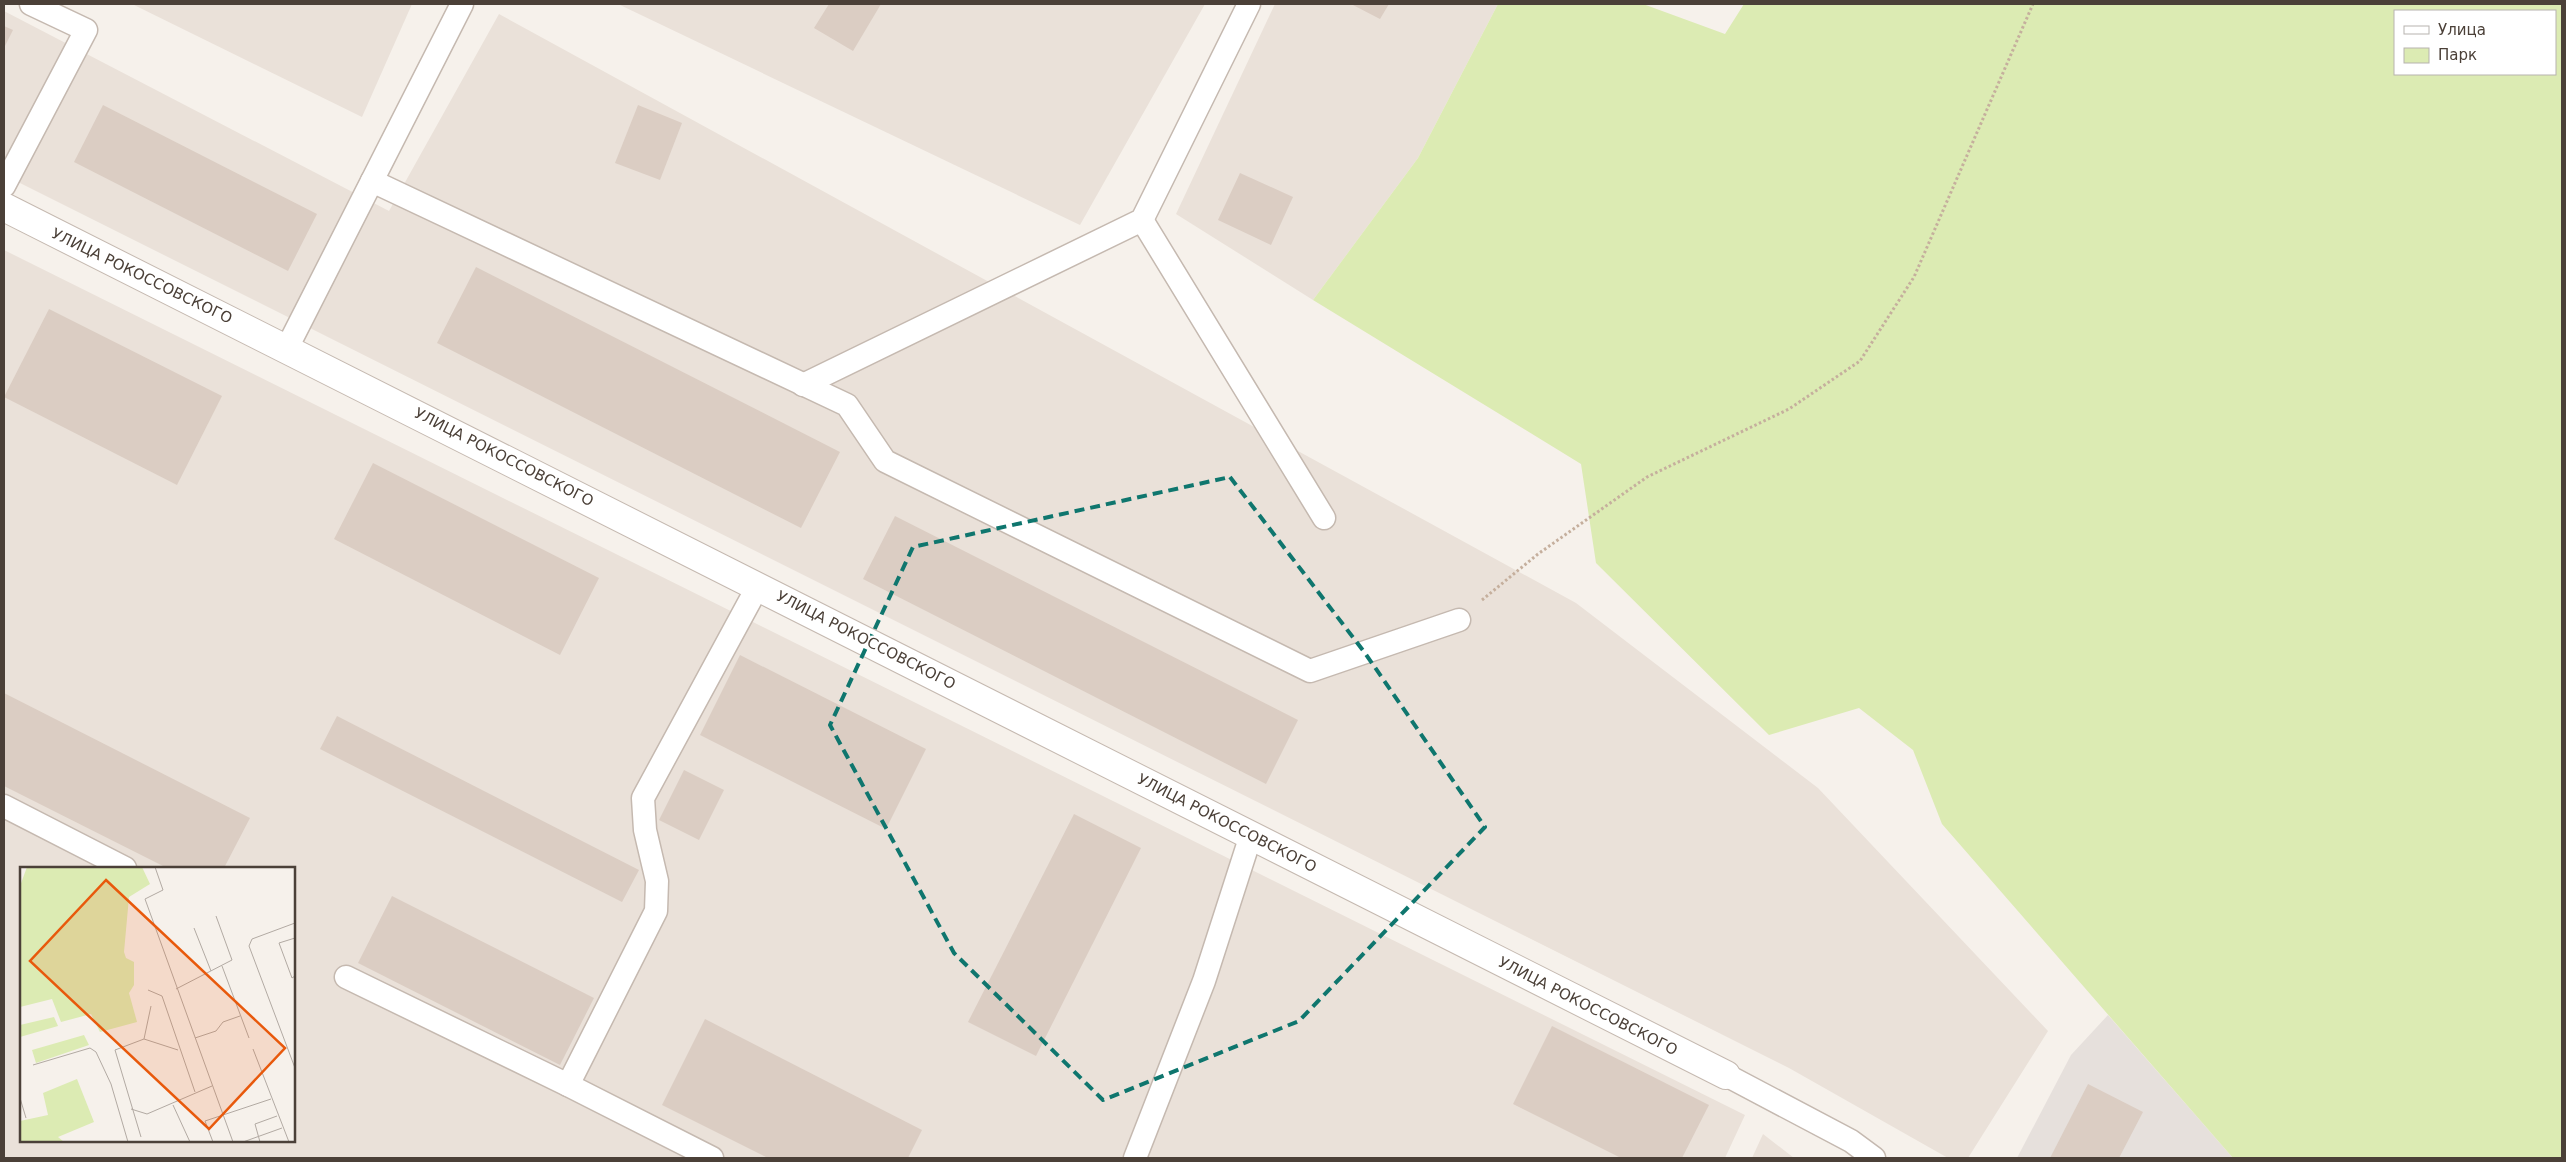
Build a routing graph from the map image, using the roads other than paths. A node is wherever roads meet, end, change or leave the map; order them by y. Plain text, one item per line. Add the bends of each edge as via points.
1 (31, 4) edge
2 (462, 4) edge
3 (1249, 4) edge
4 (372, 181) junction
5 (4, 186) edge
6 (4, 207) edge
7 (1142, 220) junction
8 (287, 348) junction
9 (804, 385) junction
10 (1324, 518) dead end
11 (758, 586) junction
12 (1459, 620) road end
13 (4, 806) edge
14 (1251, 835) junction
15 (123, 867) edge
16 (346, 977) dead end
17 (1726, 1075) joint
18 (568, 1085) junction
19 (712, 1158) edge
20 (1135, 1158) edge
21 (1874, 1158) edge

1 - 5 lane via 86,30
2 - 4 lane
3 - 7 lane
4 - 8 lane
4 - 9 lane
6 - 8 street, УЛИЦА РОКОССОВСКОГО
7 - 9 lane
7 - 10 lane
8 - 11 street, УЛИЦА РОКОССОВСКОГО
9 - 12 lane via 847,405 884,460 1310,671
11 - 14 street, УЛИЦА РОКОССОВСКОГО
11 - 18 lane via 643,798 657,881 656,911
13 - 15 lane
14 - 17 street, УЛИЦА РОКОССОВСКОГО
14 - 20 lane via 1204,981
16 - 18 lane
17 - 21 lane via 1851,1141
18 - 19 lane

